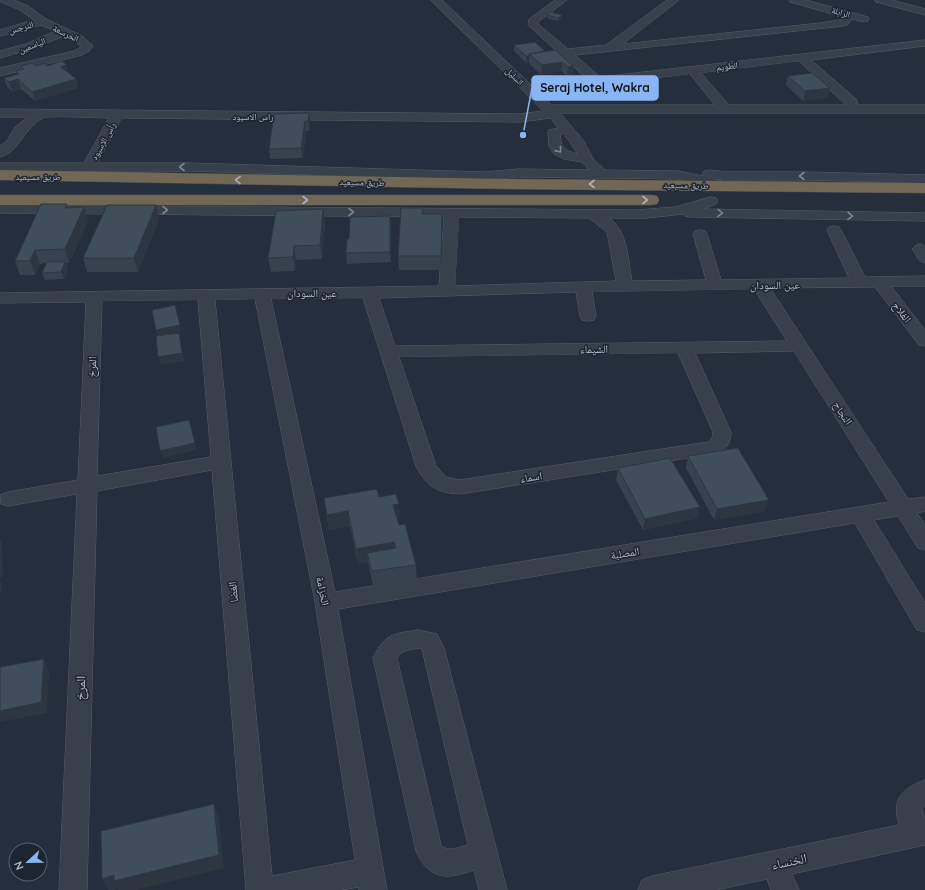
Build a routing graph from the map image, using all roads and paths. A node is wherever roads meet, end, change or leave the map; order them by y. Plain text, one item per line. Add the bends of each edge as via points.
1 (5, 0) edge
2 (436, 0) edge
3 (562, 0) edge
4 (674, 0) edge
5 (794, 0) edge
6 (880, 0) edge
7 (925, 12) edge
8 (844, 13) junction
9 (864, 19) dead end
10 (42, 21) junction
11 (63, 32) junction
12 (0, 33) edge
13 (925, 43) edge
14 (609, 49) junction
15 (566, 53) junction
16 (0, 55) edge
17 (801, 57) junction
18 (693, 70) junction
19 (0, 72) edge
20 (597, 81) junction
21 (529, 89) junction
22 (725, 109) junction
23 (925, 109) edge
24 (846, 110) junction
25 (551, 112) junction
26 (0, 114) edge
27 (40, 114) junction
28 (117, 115) junction
29 (567, 129) junction
30 (0, 153) edge
31 (587, 158) junction
32 (0, 167) edge
33 (94, 167) junction
34 (552, 173) junction
35 (571, 173) junction
36 (600, 173) junction
37 (678, 175) junction
38 (0, 176) edge
39 (112, 176) junction
40 (200, 179) junction
41 (925, 179) edge
42 (0, 183) edge
43 (508, 184) junction
44 (724, 186) junction
45 (925, 188) edge
46 (0, 200) edge
47 (401, 200) junction
48 (711, 201) junction
49 (925, 203) edge
50 (0, 209) edge
51 (452, 213) junction
52 (667, 213) junction
53 (586, 214) junction
54 (637, 214) junction
55 (925, 217) edge
56 (834, 230) dead end
57 (614, 231) junction
58 (700, 234) dead end
59 (925, 282) edge
60 (860, 283) junction
61 (880, 283) junction
62 (715, 285) junction
63 (760, 285) junction
64 (625, 286) junction
65 (580, 287) junction
66 (447, 290) junction
67 (369, 293) junction
68 (262, 294) junction
69 (206, 295) junction
70 (94, 296) junction
71 (0, 298) edge
72 (586, 316) dead end
73 (925, 341) edge
74 (799, 346) junction
75 (684, 347) junction
76 (388, 352) junction
77 (221, 462) junction
78 (87, 486) junction
79 (8, 499) dead end
80 (925, 504) edge
81 (903, 507) junction
82 (860, 514) junction
83 (925, 542) edge
84 (326, 602) junction
85 (925, 623) edge
86 (925, 792) edge
87 (920, 833) edge
88 (484, 854) junction
89 (774, 864) junction
90 (371, 880) edge
91 (73, 890) edge
92 (260, 890) edge
93 (269, 890) edge
94 (492, 890) edge
95 (652, 890) edge
96 (785, 890) edge

1 - 10 street, الخرسعة via 24,8
2 - 21 street, السليل
3 - 15 street via 533,22 533,25
4 - 14 street
5 - 8 street, الرابلة
6 - 7 street
8 - 9 street, الرابلة
8 - 14 street via 847,18 843,23
10 - 11 street, الخرسعة
10 - 12 street, النرجس
11 - 16 street, الياسمين
11 - 19 street, الخرسعة via 78,38 87,45 86,48 78,53
13 - 17 street, الطويم
14 - 15 street
15 - 20 street
17 - 18 street, الطويم
17 - 24 street via 852,102 852,106
18 - 20 street, الطويم
18 - 22 street
20 - 21 street, الطويم
21 - 25 street, السليل
22 - 24 street, راس الاسيود
22 - 25 street, راس الاسيود
23 - 24 street, راس الاسيود
25 - 28 street, راس الاسيود via 520,118
25 - 29 street, السليل
26 - 27 street, راس الاسيود
27 - 28 street, راس الاسيود
27 - 30 street via 20,130 12,143
28 - 33 street, رأس الإسيود
29 - 31 street, السليل
29 -> 31 street via 554,133 554,144 559,152 572,159
31 - 35 street via 582,166
31 - 36 street, السليل
32 - 33 street, طريق مسيعيد
34 -> 33 street, طريق مسيعيد via 485,176 188,167
33 - 39 highway
34 - 35 street, طريق مسيعيد
34 - 43 highway
35 - 36 street, طريق مسيعيد
36 - 37 street, طريق مسيعيد
41 -> 37 street, طريق مسيعيد via 728,176 701,173
37 - 44 street, طريق مسيعيد
38 - 39 highway, طريق مسيعيد
39 - 40 highway, طريق مسيعيد
40 - 42 highway
43 -> 40 highway, طريق مسيعيد
44 -> 43 highway, طريق مسيعيد
44 - 45 highway, طريق مسيعيد
46 -> 47 highway, طريق مسيعيد
47 -> 48 highway, طريق مسيعيد
47 - 53 highway via 529,207
48 - 49 highway, طريق مسيعيد
48 - 52 street, طريق مسيعيد via 698,207
50 -> 51 street, طريق مسيعيد
51 - 53 street, طريق مسيعيد
51 - 66 street
52 - 54 street, طريق مسيعيد
52 -> 55 street, طريق مسيعيد
53 - 54 street, طريق مسيعيد
53 - 57 street via 609,225
54 - 57 street via 620,220
56 - 60 street
57 - 64 street
58 - 62 street
59 - 61 street, عين السودان
60 - 61 street, عين السودان
60 - 63 street, عين السودان
61 - 73 street, الفلاح
62 - 63 street, عين السودان
62 - 64 street, عين السودان
63 - 74 street, النجاح
64 - 65 street, عين السودان
65 - 66 street, عين السودان
65 - 72 street
66 - 67 street, عين السودان
67 - 68 street, عين السودان
67 - 76 street, اسماء
68 - 69 street, عين السودان
68 - 84 street, الخزامة
69 - 70 street, عين السودان
69 - 77 street, الغضا
70 - 71 street, عين السودان
70 - 78 street, المرخ
74 - 75 street, الشيماء
74 - 81 street, النجاح
75 - 76 street, الشيماء
75 - 76 street, اسماء via 722,432 719,444 713,448 460,487 448,487 430,475
77 - 78 street
77 - 92 street, الغضا
78 - 79 street
78 - 91 street, المرخ
80 - 81 street, المصلبة
81 - 82 street, المصلبة
81 - 83 street, النجاح
82 - 84 street, المصلبة
82 - 85 street
84 - 90 street, الخزامة
86 - 87 street via 914,796 909,804 909,814
87 - 89 street, الخنساء
88 - 88 street via 433,648 428,641 418,639 400,642 389,649 386,658 429,851 436,860 449,863
88 - 94 street
89 - 95 street, الخنساء
89 - 96 street
90 - 93 street

